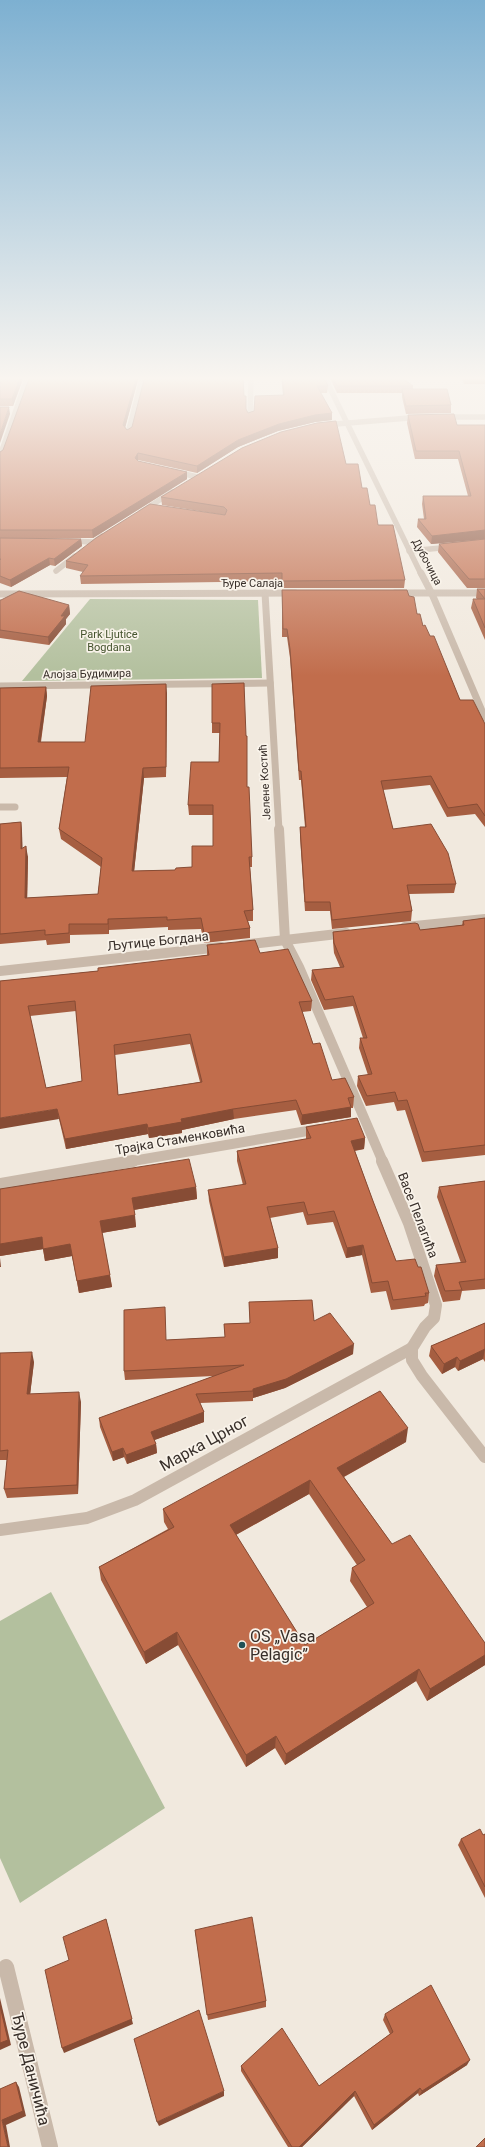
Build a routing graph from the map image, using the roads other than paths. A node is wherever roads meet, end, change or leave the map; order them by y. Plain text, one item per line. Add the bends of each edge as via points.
1 (194, 476) edge
2 (372, 476) edge
3 (197, 477) joint
4 (191, 480) edge
5 (179, 488) edge
6 (148, 507) junction
7 (156, 508) edge
8 (136, 515) edge
9 (106, 534) edge
10 (63, 542) edge
11 (94, 542) junction
12 (455, 546) edge
13 (409, 551) junction
14 (56, 571) dead end
15 (265, 593) junction
16 (303, 593) edge
17 (387, 593) edge
18 (485, 593) edge
19 (0, 594) edge
20 (19, 594) junction
21 (432, 594) junction
22 (7, 600) edge
23 (270, 683) junction
24 (0, 686) edge
25 (485, 718) edge
26 (15, 806) dead end
27 (0, 807) edge
28 (485, 919) edge
29 (393, 928) edge
30 (354, 933) edge
31 (285, 940) junction
32 (299, 967) joint
33 (0, 971) edge
34 (333, 1126) edge
35 (0, 1184) edge
36 (412, 1348) junction
37 (485, 1457) edge
38 (0, 1530) edge
39 (6, 1967) dead end
40 (50, 2147) edge

1 - 3 street
2 - 13 street, Дубочица
3 - 4 street
5 - 6 street
6 - 7 street
6 - 8 street
9 - 11 street
10 - 11 street
11 - 14 street
12 - 13 street
13 - 21 street, Дубочица
15 - 16 street, Ђуре Салаја
15 - 20 street, Ђуре Салаја
15 - 23 street, Јелене Костић
17 - 21 street
18 - 21 street
19 - 20 street, Ђуре Салаја
20 - 22 street
21 - 25 street, Дубочица
23 - 24 street, Алојза Будимира
23 - 31 street, Јелене Костић
26 - 27 street
28 - 29 street
30 - 31 street, Љутице Богдана
31 - 32 street, Јелене Костић
31 - 33 street, Љутице Богдана
32 - 36 street, Васе Пелагића via 360,1122 408,1223 436,1305 434,1318
34 - 35 street, Трајка Стаменковића
36 - 37 street via 412,1360 422,1376
36 - 38 street, Марка Црног via 135,1500 87,1518
39 - 40 street, Ђуре Даничића

